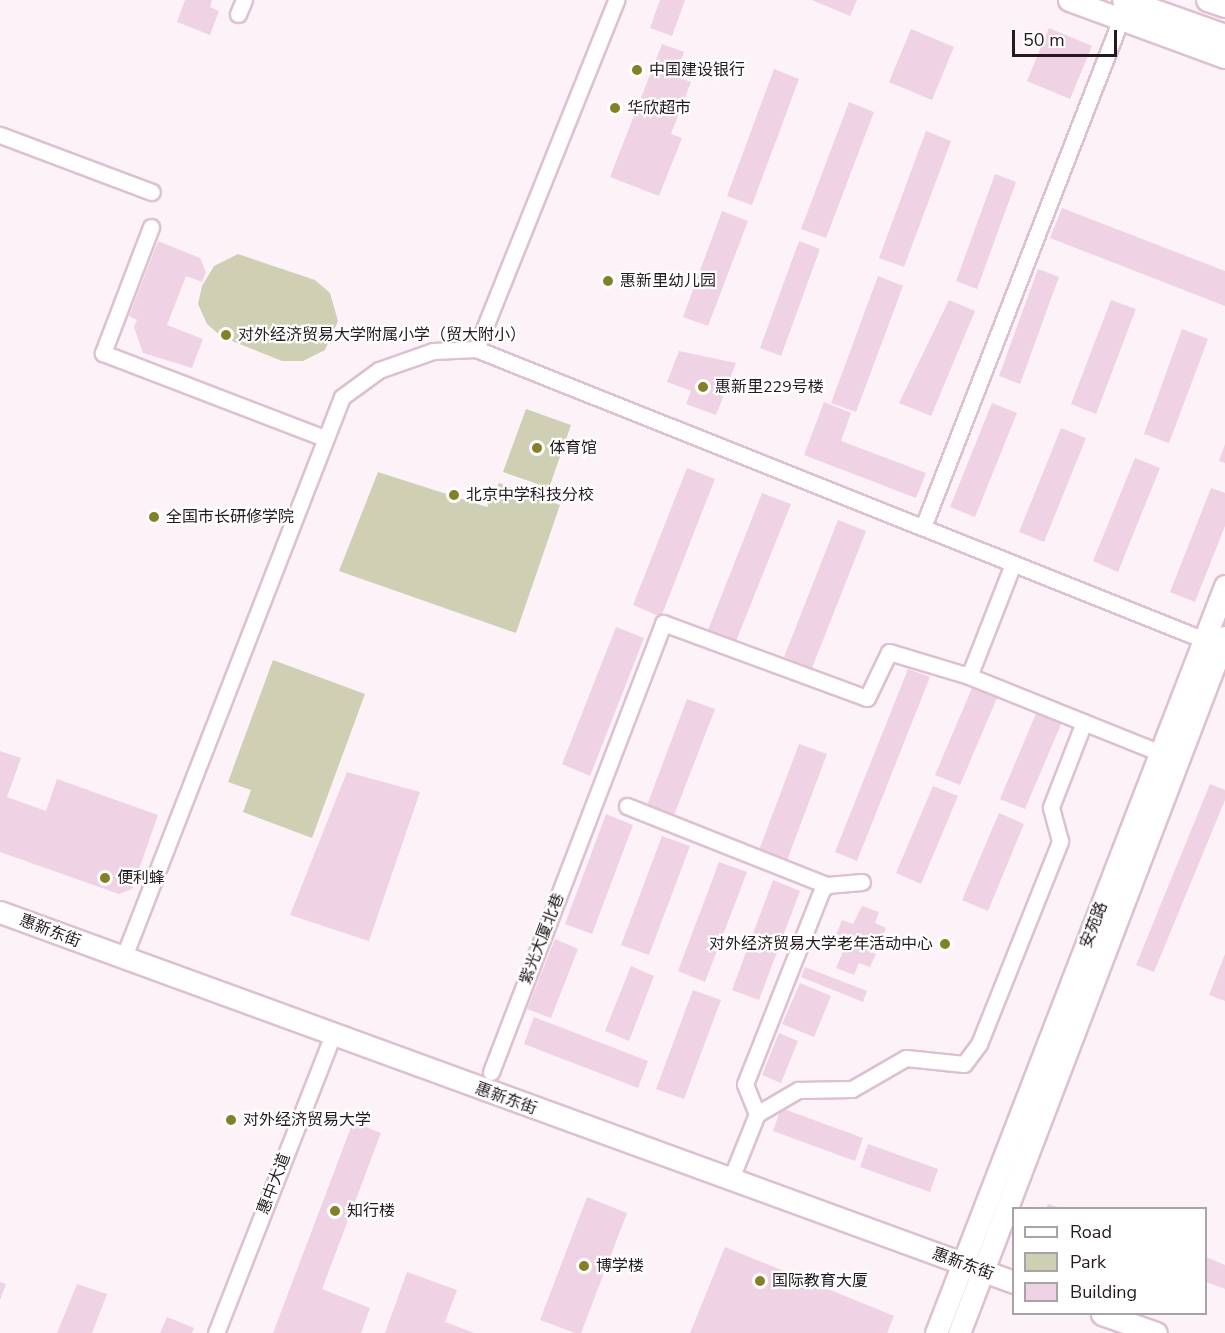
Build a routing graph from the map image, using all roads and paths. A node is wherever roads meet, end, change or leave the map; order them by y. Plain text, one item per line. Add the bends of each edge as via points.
1 (616, 0) edge
2 (1069, 0) edge
3 (1208, 0) edge
4 (1225, 6) edge
5 (1122, 9) edge
6 (1225, 36) edge
7 (1225, 57) edge
8 (0, 135) edge
9 (152, 192) dead end
10 (151, 227) dead end
11 (476, 349) junction
12 (322, 437) junction
13 (922, 528) junction
14 (1013, 564) junction
15 (1225, 586) edge
16 (1219, 643) edge
17 (969, 676) junction
18 (1084, 722) junction
19 (1161, 753) junction
20 (627, 806) dead end
21 (862, 882) dead end
22 (827, 885) junction
23 (0, 912) edge
24 (123, 958) junction
25 (333, 1035) junction
26 (490, 1072) dead end
27 (757, 1114) junction
28 (730, 1181) junction
29 (973, 1267) junction
30 (1012, 1281) edge
31 (1105, 1315) edge
32 (216, 1333) edge
33 (936, 1333) edge
34 (959, 1333) edge
35 (1156, 1333) edge

1 - 11 street
2 - 5 main road
3 - 4 main road
5 - 6 main road
5 - 7 main road
5 - 13 street
8 - 9 street
10 - 12 street via 103,353
11 - 12 street via 432,351 379,370 342,397
11 - 13 street
12 - 24 street
13 - 14 street
14 - 16 street
14 - 17 street
15 - 16 main road, 安苑路
16 - 19 main road, 安苑路
16 - 29 main road, 安苑路
17 - 18 street
17 - 26 street, 紫光大厦北巷 via 889,652 867,698 663,623
18 - 19 street
18 - 27 street via 1051,807 1060,841 979,1044 964,1064 906,1058 852,1089 798,1090
19 - 29 main road, 安苑路
20 - 22 street
21 - 22 street
22 - 27 street via 745,1084
23 - 24 main road, 惠新东街
24 - 25 main road, 惠新东街
25 - 28 main road, 惠新东街
25 - 32 street, 惠中大道
27 - 28 street
28 - 29 main road, 惠新东街
29 - 30 main road, 惠新东街
29 - 33 main road
29 - 34 main road
31 - 35 main road

